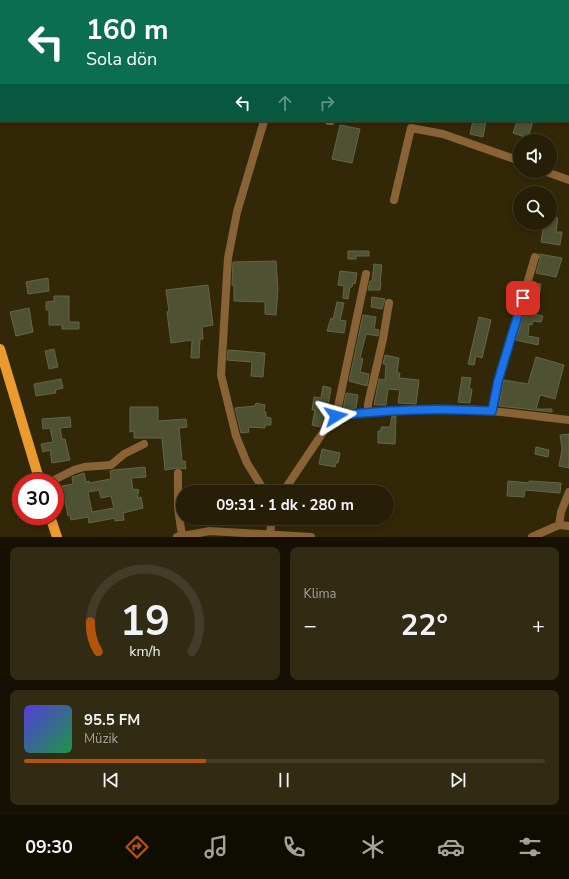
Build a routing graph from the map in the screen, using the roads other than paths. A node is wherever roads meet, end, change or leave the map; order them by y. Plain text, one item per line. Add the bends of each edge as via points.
1 (264, 122) edge
2 (513, 159) edge
3 (557, 176) edge
4 (569, 180) edge
5 (394, 200) dead end
6 (535, 256) dead end
7 (366, 274) dead end
8 (389, 304) dead end
9 (0, 349) edge
10 (492, 411) junction
11 (368, 412) junction
12 (336, 416) junction
13 (569, 420) edge
14 (144, 444) dead end
15 (37, 473) edge
16 (178, 473) dead end
17 (64, 475) edge
18 (261, 485) edge
19 (288, 485) edge
20 (569, 492) edge
21 (53, 525) edge
22 (271, 525) edge
23 (559, 525) junction
24 (569, 526) edge
25 (270, 534) junction
26 (180, 536) edge
27 (57, 537) edge
28 (310, 537) edge
29 (532, 537) edge

1 - 18 street via 236,212 228,258 221,375 236,436 247,463
2 - 5 street via 443,134 411,128
3 - 4 street
6 - 10 street via 498,381
7 - 12 street
8 - 11 street
9 - 15 main road
10 - 11 street via 453,409
10 - 13 street
11 - 12 street
12 - 19 street
14 - 17 street via 124,454 111,465 84,467
16 - 26 street
20 - 23 street
21 - 27 main road
22 - 25 street
23 - 24 street
23 - 29 street
25 - 26 street via 210,530
25 - 28 street

